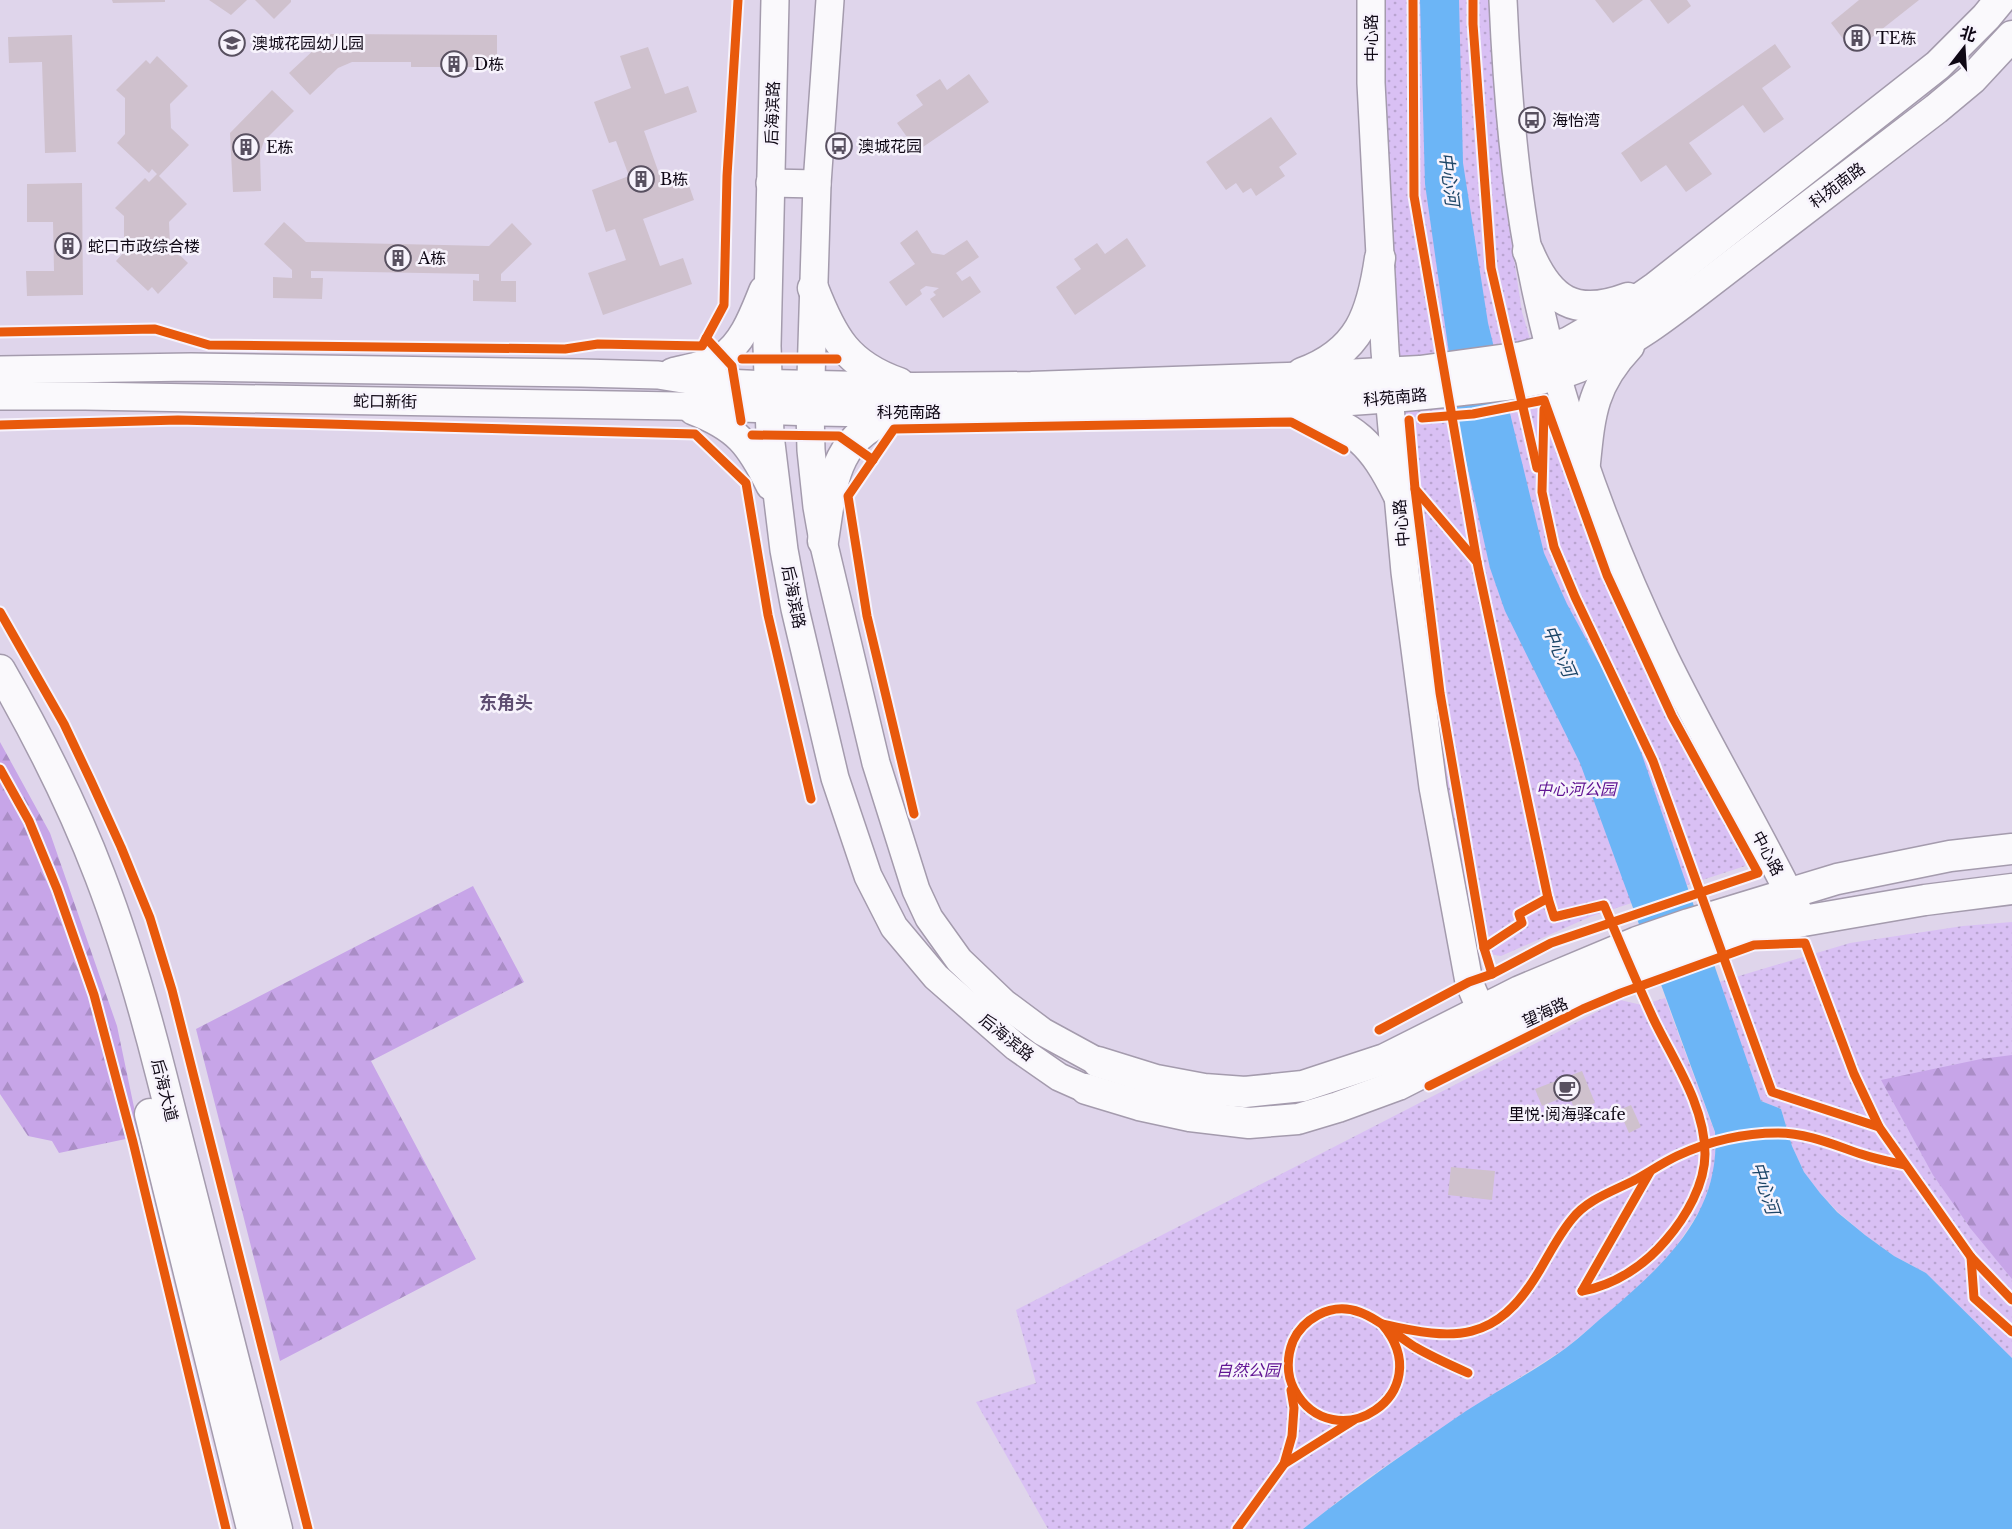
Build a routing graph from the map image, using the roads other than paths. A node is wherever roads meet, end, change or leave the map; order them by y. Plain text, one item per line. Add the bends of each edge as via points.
1 (775, 0) edge
2 (830, 0) edge
3 (1371, 0) edge
4 (1503, 0) edge
5 (2000, 0) edge
6 (2012, 36) edge
7 (770, 183) junction
8 (817, 184) junction
9 (1528, 251) junction
10 (1380, 258) junction
11 (768, 277) junction
12 (1656, 287) junction
13 (813, 288) junction
14 (1656, 323) junction
15 (1539, 366) junction
16 (0, 370) edge
17 (658, 375) junction
18 (1389, 385) junction
19 (1284, 391) junction
20 (0, 396) edge
21 (769, 397) junction
22 (811, 398) junction
23 (909, 400) junction
24 (678, 406) junction
25 (1586, 463) junction
26 (1399, 496) junction
27 (777, 499) junction
28 (823, 541) junction
29 (0, 670) edge
30 (0, 711) edge
31 (2012, 849) edge
32 (2012, 889) edge
33 (1789, 892) junction
34 (1762, 916) junction
35 (1803, 921) junction
36 (1526, 1004) junction
37 (1480, 1010) junction
38 (1493, 1036) junction
39 (1092, 1075) junction
40 (252, 1529) edge
41 (277, 1529) edge

1 - 7 main road, 后海滨路
2 - 8 main road, 后海滨路
3 - 10 main road, 中心路
4 - 9 main road, 中心路 via 1515,163
5 - 12 main road, 科苑南路 via 1938,64
6 - 14 main road, 科苑南路 via 1972,79 1936,109
7 - 8 main road
7 - 11 main road, 后海滨路
8 - 13 main road, 后海滨路
9 - 12 main road via 1542,279 1569,303 1608,304
9 - 15 main road, 中心路
10 - 18 main road, 中心路
10 - 19 main road via 1371,305 1360,329 1340,352
11 - 17 main road via 748,324 723,356
11 - 21 main road, 后海滨路
12 - 15 main road, 科苑南路 via 1569,342
13 - 22 main road, 后海滨路
13 - 23 main road via 834,334 852,357
14 - 15 main road, 科苑南路 via 1605,355 1575,368
14 - 25 main road via 1621,355 1600,386 1591,410
15 - 18 main road, 科苑南路
15 - 25 main road, 中心路
16 - 17 main road, 蛇口新街 via 191,367
17 - 21 main road, 蛇口新街
18 - 19 main road, 科苑南路
18 - 26 main road, 中心路
19 - 23 main road, 科苑南路 via 1031,387
19 - 26 main road via 1358,435 1379,459
20 - 24 main road, 蛇口新街
21 - 22 main road, 科苑南路
21 - 24 main road, 蛇口新街
21 - 27 main road, 后海滨路
22 - 23 main road, 科苑南路
22 - 28 main road, 后海滨路 via 811,450
23 - 28 main road via 850,443 836,474
24 - 27 main road via 724,425 740,437
25 - 33 main road, 中心路 via 1624,566 1665,658
26 - 37 main road, 中心路 via 1405,572 1434,787 1469,982
27 - 39 main road, 后海滨路 via 795,609 835,778 868,876 894,927 936,977 1016,1047 1059,1077
28 - 39 main road, 后海滨路 via 876,763 916,890 929,918 958,960
29 - 41 main road, 后海大道 via 51,764 117,921 147,1019
30 - 40 main road, 后海大道 via 59,827 111,967
31 - 33 main road, 望海路 via 1950,856
32 - 35 main road, 望海路
33 - 34 main road, 望海路
33 - 35 main road, 中心路
34 - 35 main road, 望海路
34 - 36 main road, 望海路 via 1637,942
36 - 37 main road, 望海路
36 - 38 main road, 望海路
37 - 38 main road, 中心路
37 - 39 main road, 望海路 via 1385,1059 1303,1086 1245,1092
38 - 39 main road, 望海路 via 1398,1085 1298,1119 1249,1123 1190,1116 1139,1105

